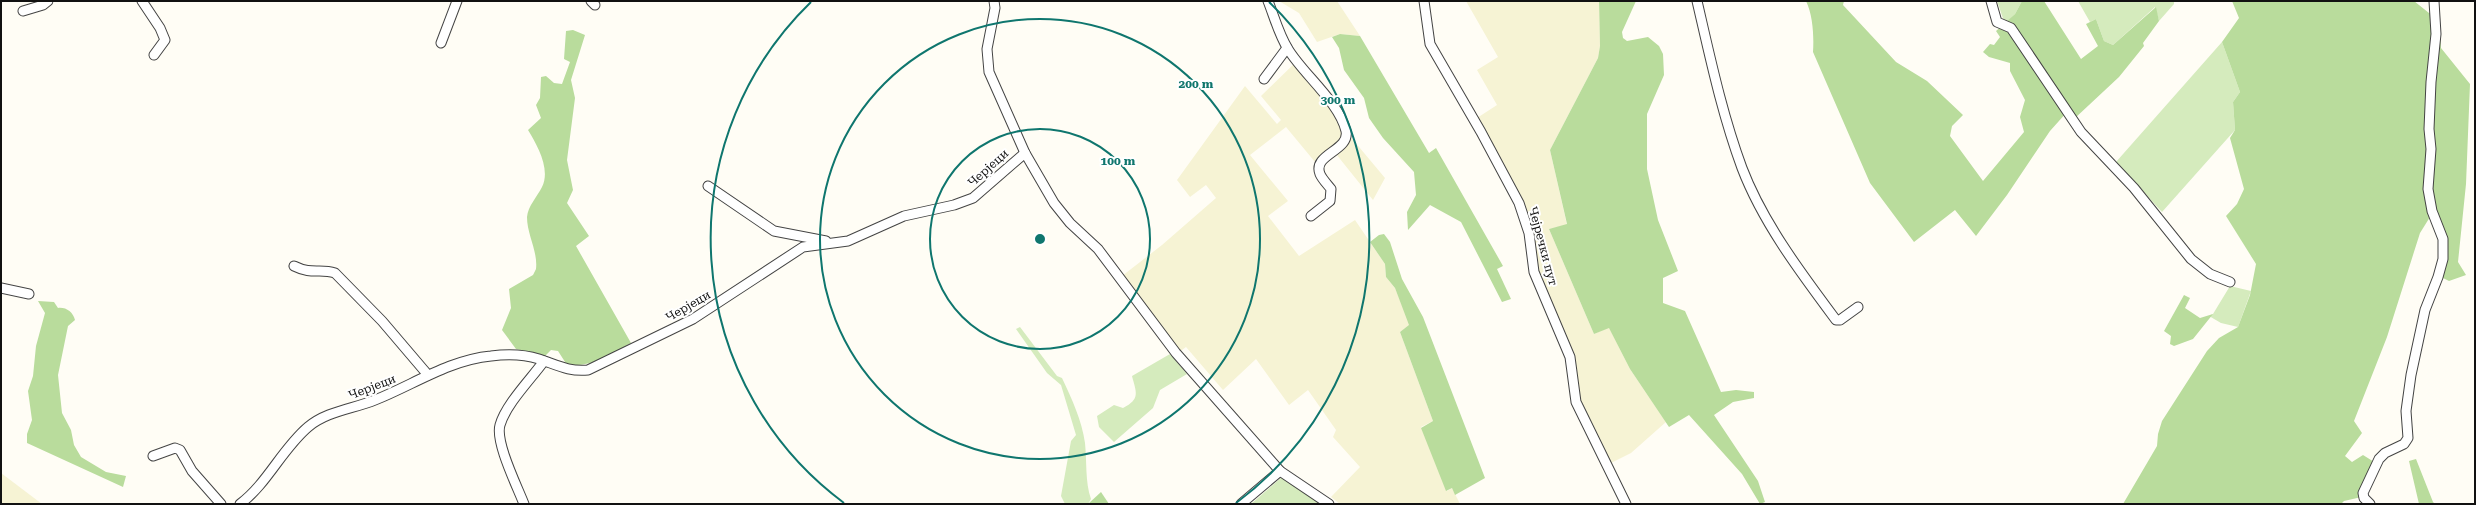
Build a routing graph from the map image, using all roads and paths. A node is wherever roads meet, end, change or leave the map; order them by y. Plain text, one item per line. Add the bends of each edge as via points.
1 (48, 1) edge
2 (142, 1) edge
3 (457, 1) edge
4 (994, 1) edge
5 (1268, 1) edge
6 (1424, 1) edge
7 (1697, 1) edge
8 (1991, 1) edge
9 (2434, 1) edge
10 (23, 11) dead end
11 (441, 44) dead end
12 (1287, 48) junction
13 (154, 55) dead end
14 (1264, 79) dead end
15 (1025, 153) junction
16 (708, 186) dead end
17 (1311, 216) dead end
18 (837, 244) junction
19 (294, 266) dead end
20 (2230, 282) dead end
21 (1, 288) edge
22 (29, 294) dead end
23 (1858, 307) dead end
24 (544, 361) junction
25 (428, 375) junction
26 (153, 456) dead end
27 (1280, 471) junction
28 (221, 504) edge
29 (240, 504) edge
30 (524, 504) edge
31 (1241, 504) edge
32 (1329, 504) edge
33 (1626, 504) edge
34 (2370, 504) edge

1 - 10 street
2 - 13 street via 165,40
3 - 11 street
4 - 15 street, Черјеци via 987,49 989,72
5 - 12 street
6 - 33 street, Чејречки пут via 1430,44 1489,145 1519,203 1529,233 1534,272 1570,357 1576,402
7 - 23 street via 1728,127 1742,169 1758,203 1772,228 1836,320 1840,320
8 - 20 street via 1997,22 2011,28 2081,132 2129,183 2191,259 2210,274
9 - 34 street via 2436,34 2431,82 2428,189 2432,211 2443,239 2443,259 2425,310 2411,375 2406,411 2408,438 2404,444 2385,453 2379,459 2363,493
12 - 14 street
12 - 17 street via 1336,111 1346,132 1344,141 1324,158 1319,168 1320,174 1331,189 1330,201
15 - 18 street, Черјеци via 973,198 904,216 857,238
15 - 27 street via 1062,214 1098,249 1176,353
16 - 18 street, Черјеци via 774,231
18 - 24 street, Черјеци via 811,246 795,251 693,319 588,370 571,371
19 - 25 street via 311,272 335,273 382,321
21 - 22 street
24 - 25 street, Черјеци via 512,355 481,357
24 - 30 street via 504,415 499,426 500,439
25 - 29 street, Черјеци via 375,401 330,415 310,426
26 - 28 street via 175,448 180,450 192,471
27 - 31 street
27 - 32 street

